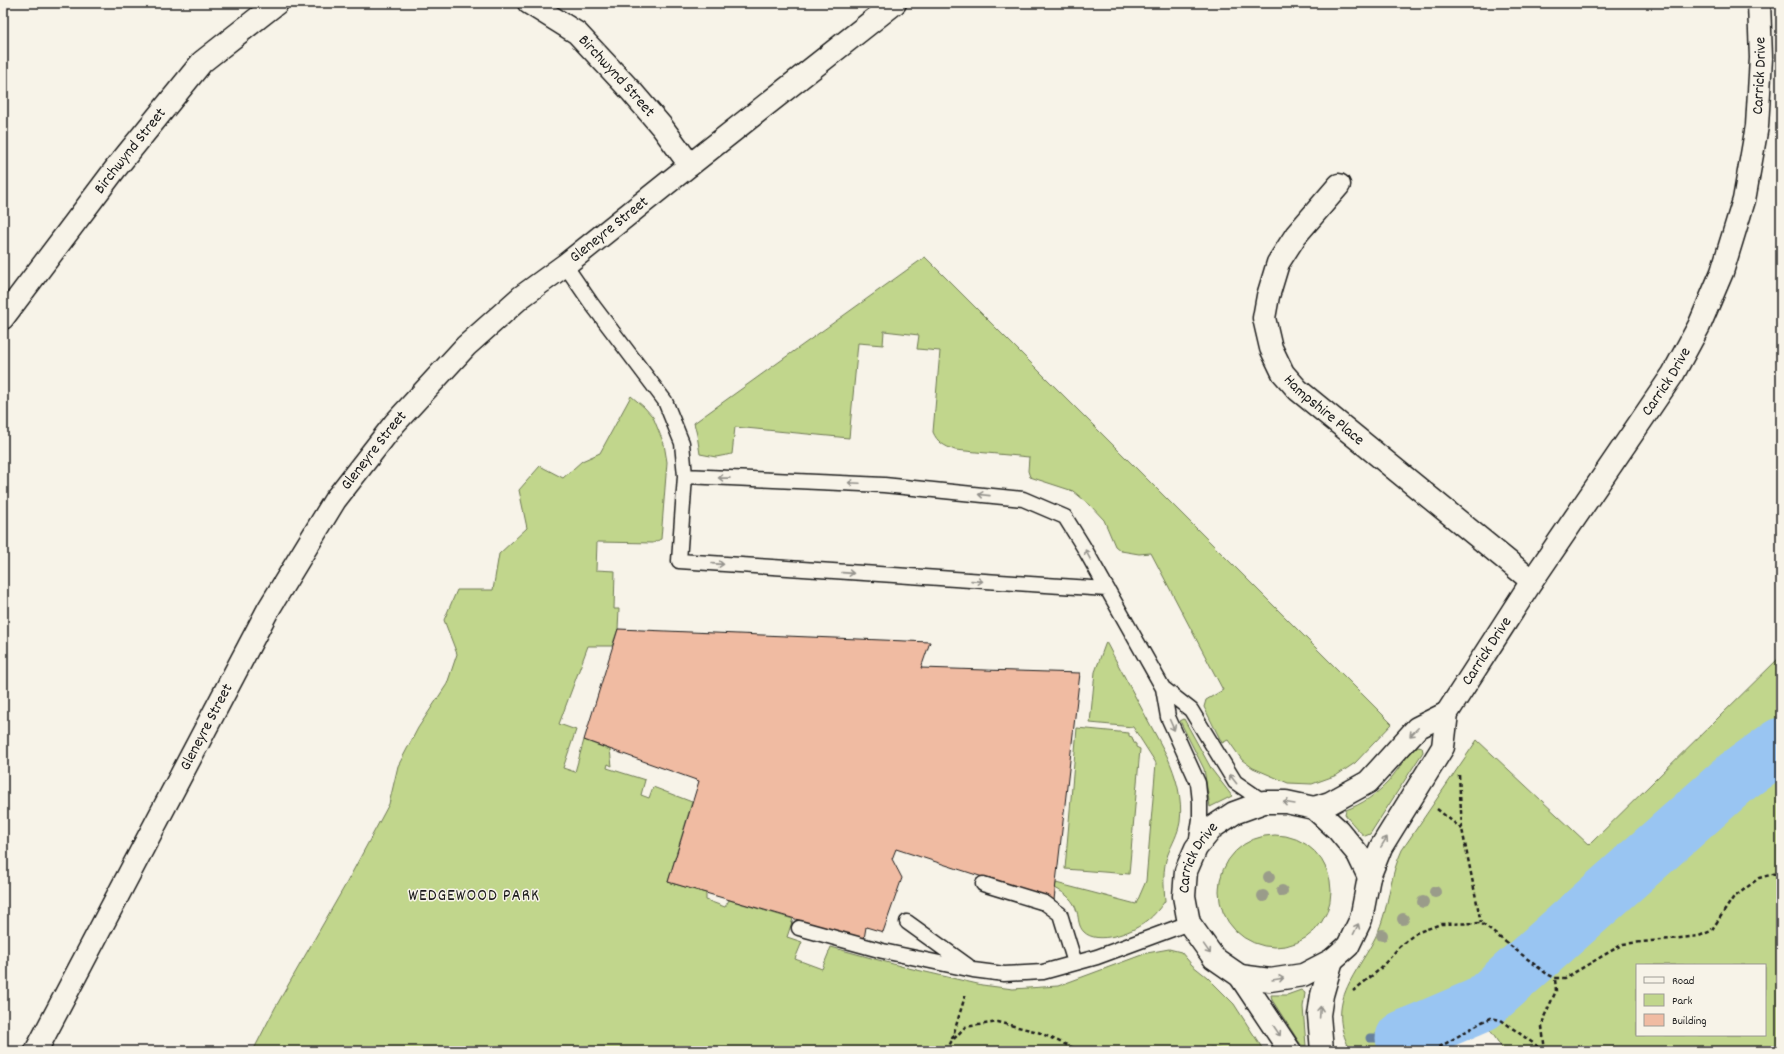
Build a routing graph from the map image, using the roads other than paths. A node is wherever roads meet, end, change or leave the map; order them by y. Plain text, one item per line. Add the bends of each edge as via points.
1 (277, 3) edge
2 (529, 3) edge
3 (895, 3) edge
4 (1759, 3) edge
5 (690, 164) junction
6 (1339, 185) dead end
7 (565, 265) junction
8 (3, 318) edge
9 (685, 476) junction
10 (1532, 581) junction
11 (1107, 589) junction
12 (1163, 688) junction
13 (1447, 713) junction
14 (1264, 802) junction
15 (1314, 808) junction
16 (1196, 848) junction
17 (1369, 878) junction
18 (983, 884) dead end
19 (907, 922) dead end
20 (1189, 923) junction
21 (799, 928) dead end
22 (1332, 960) junction
23 (1075, 963) junction
24 (973, 970) junction
25 (1240, 976) junction
26 (36, 1051) edge
27 (1290, 1051) edge
28 (1322, 1051) edge

1 - 8 street, Birchwynd Street via 202,62 116,168
2 - 5 street, Birchwynd Street via 577,33 632,92
3 - 5 street, Gleneyre Street
4 - 10 street, Carrick Drive via 1761,58 1757,126 1744,200 1722,272 1699,326 1673,374
5 - 7 street, Gleneyre Street
6 - 10 street, Hampshire Place via 1296,235 1278,263 1268,296 1264,318 1271,348 1283,373 1298,390
7 - 9 lane via 591,304 665,401 682,443
7 - 26 street, Gleneyre Street via 521,297 466,346 395,422 335,500 268,610
11 -> 9 lane via 1065,517 1023,499 884,485
9 -> 11 lane via 679,562
10 - 13 street, Carrick Drive
11 - 12 lane
14 -> 12 lane via 1235,782 1191,710
12 -> 16 lane via 1168,717 1198,783 1200,813
13 -> 15 street via 1417,728 1368,782 1330,803
17 -> 13 street, Carrick Drive via 1381,847 1443,747
15 -> 14 street, Carrick Drive via 1286,802
14 - 16 street, Carrick Drive via 1234,813 1213,827
15 - 17 street via 1338,830 1358,854
16 - 20 street, Carrick Drive via 1186,871 1184,896
22 -> 17 street, Carrick Drive via 1348,946 1361,919
18 - 23 lane via 1045,903 1060,914
19 - 24 lane
20 - 23 lane
20 -> 25 street, Carrick Drive via 1214,958
21 - 24 lane via 883,951
25 -> 22 street, Carrick Drive via 1270,980 1303,975
28 -> 22 street via 1319,1015
23 - 24 lane via 1043,972 1004,974
25 -> 27 street, Carrick Drive

